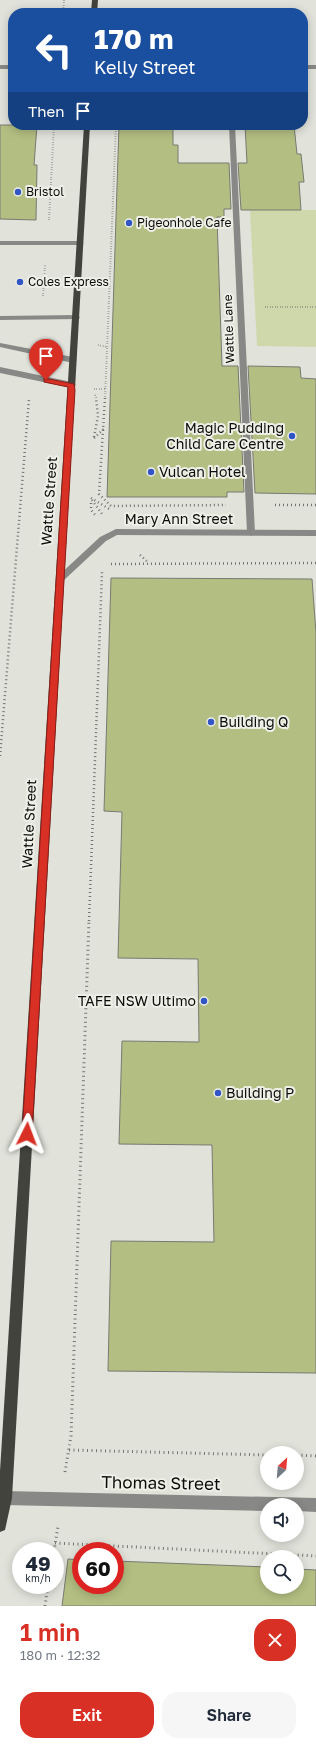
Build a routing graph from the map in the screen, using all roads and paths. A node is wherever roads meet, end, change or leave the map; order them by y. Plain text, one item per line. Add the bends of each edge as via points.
1 (87, 130) edge
2 (116, 130) edge
3 (232, 130) edge
4 (0, 243) edge
5 (80, 243) junction
6 (259, 307) dead end
7 (316, 307) edge
8 (76, 317) junction
9 (0, 318) edge
10 (0, 345) edge
11 (102, 346) dead end
12 (107, 347) junction
13 (73, 360) junction
14 (0, 370) edge
15 (72, 385) junction
16 (101, 389) dead end
17 (106, 389) junction
18 (30, 394) dead end
19 (104, 429) junction
20 (94, 438) dead end
21 (230, 505) dead end
22 (274, 505) dead end
23 (316, 505) edge
24 (250, 533) junction
25 (316, 533) edge
26 (316, 563) edge
27 (110, 564) dead end
28 (102, 565) dead end
29 (60, 579) junction
30 (0, 756) edge
31 (71, 1436) dead end
32 (69, 1450) dead end
33 (260, 1454) edge
34 (304, 1455) edge
35 (316, 1456) edge
36 (5, 1498) junction
37 (316, 1505) edge
38 (0, 1525) edge
39 (64, 1542) edge
40 (316, 1556) edge
41 (47, 1594) edge
42 (45, 1606) edge

1 - 5 main road, Wattle Street
2 - 12 path
3 - 24 street, Wattle Lane
4 - 5 street
5 - 8 main road, Wattle Street
6 - 7 path
8 - 9 street
8 - 13 main road, Wattle Street
10 - 13 street
11 - 12 path
12 - 17 path
13 - 15 main road, Wattle Street
14 - 15 street
15 - 29 main road, Wattle Street
16 - 17 path
17 - 19 path
18 - 30 path
19 - 20 path
19 - 21 path via 99,494 111,506
22 - 23 path
24 - 25 street, Mary Ann Street
24 - 29 street, Mary Ann Street via 116,532 103,540
26 - 27 path
28 - 31 path
29 - 36 main road, Wattle Street
32 - 33 path
34 - 35 path
36 - 37 street, Thomas Street
36 - 38 main road, Wattle Street
39 - 40 path
41 - 42 path

